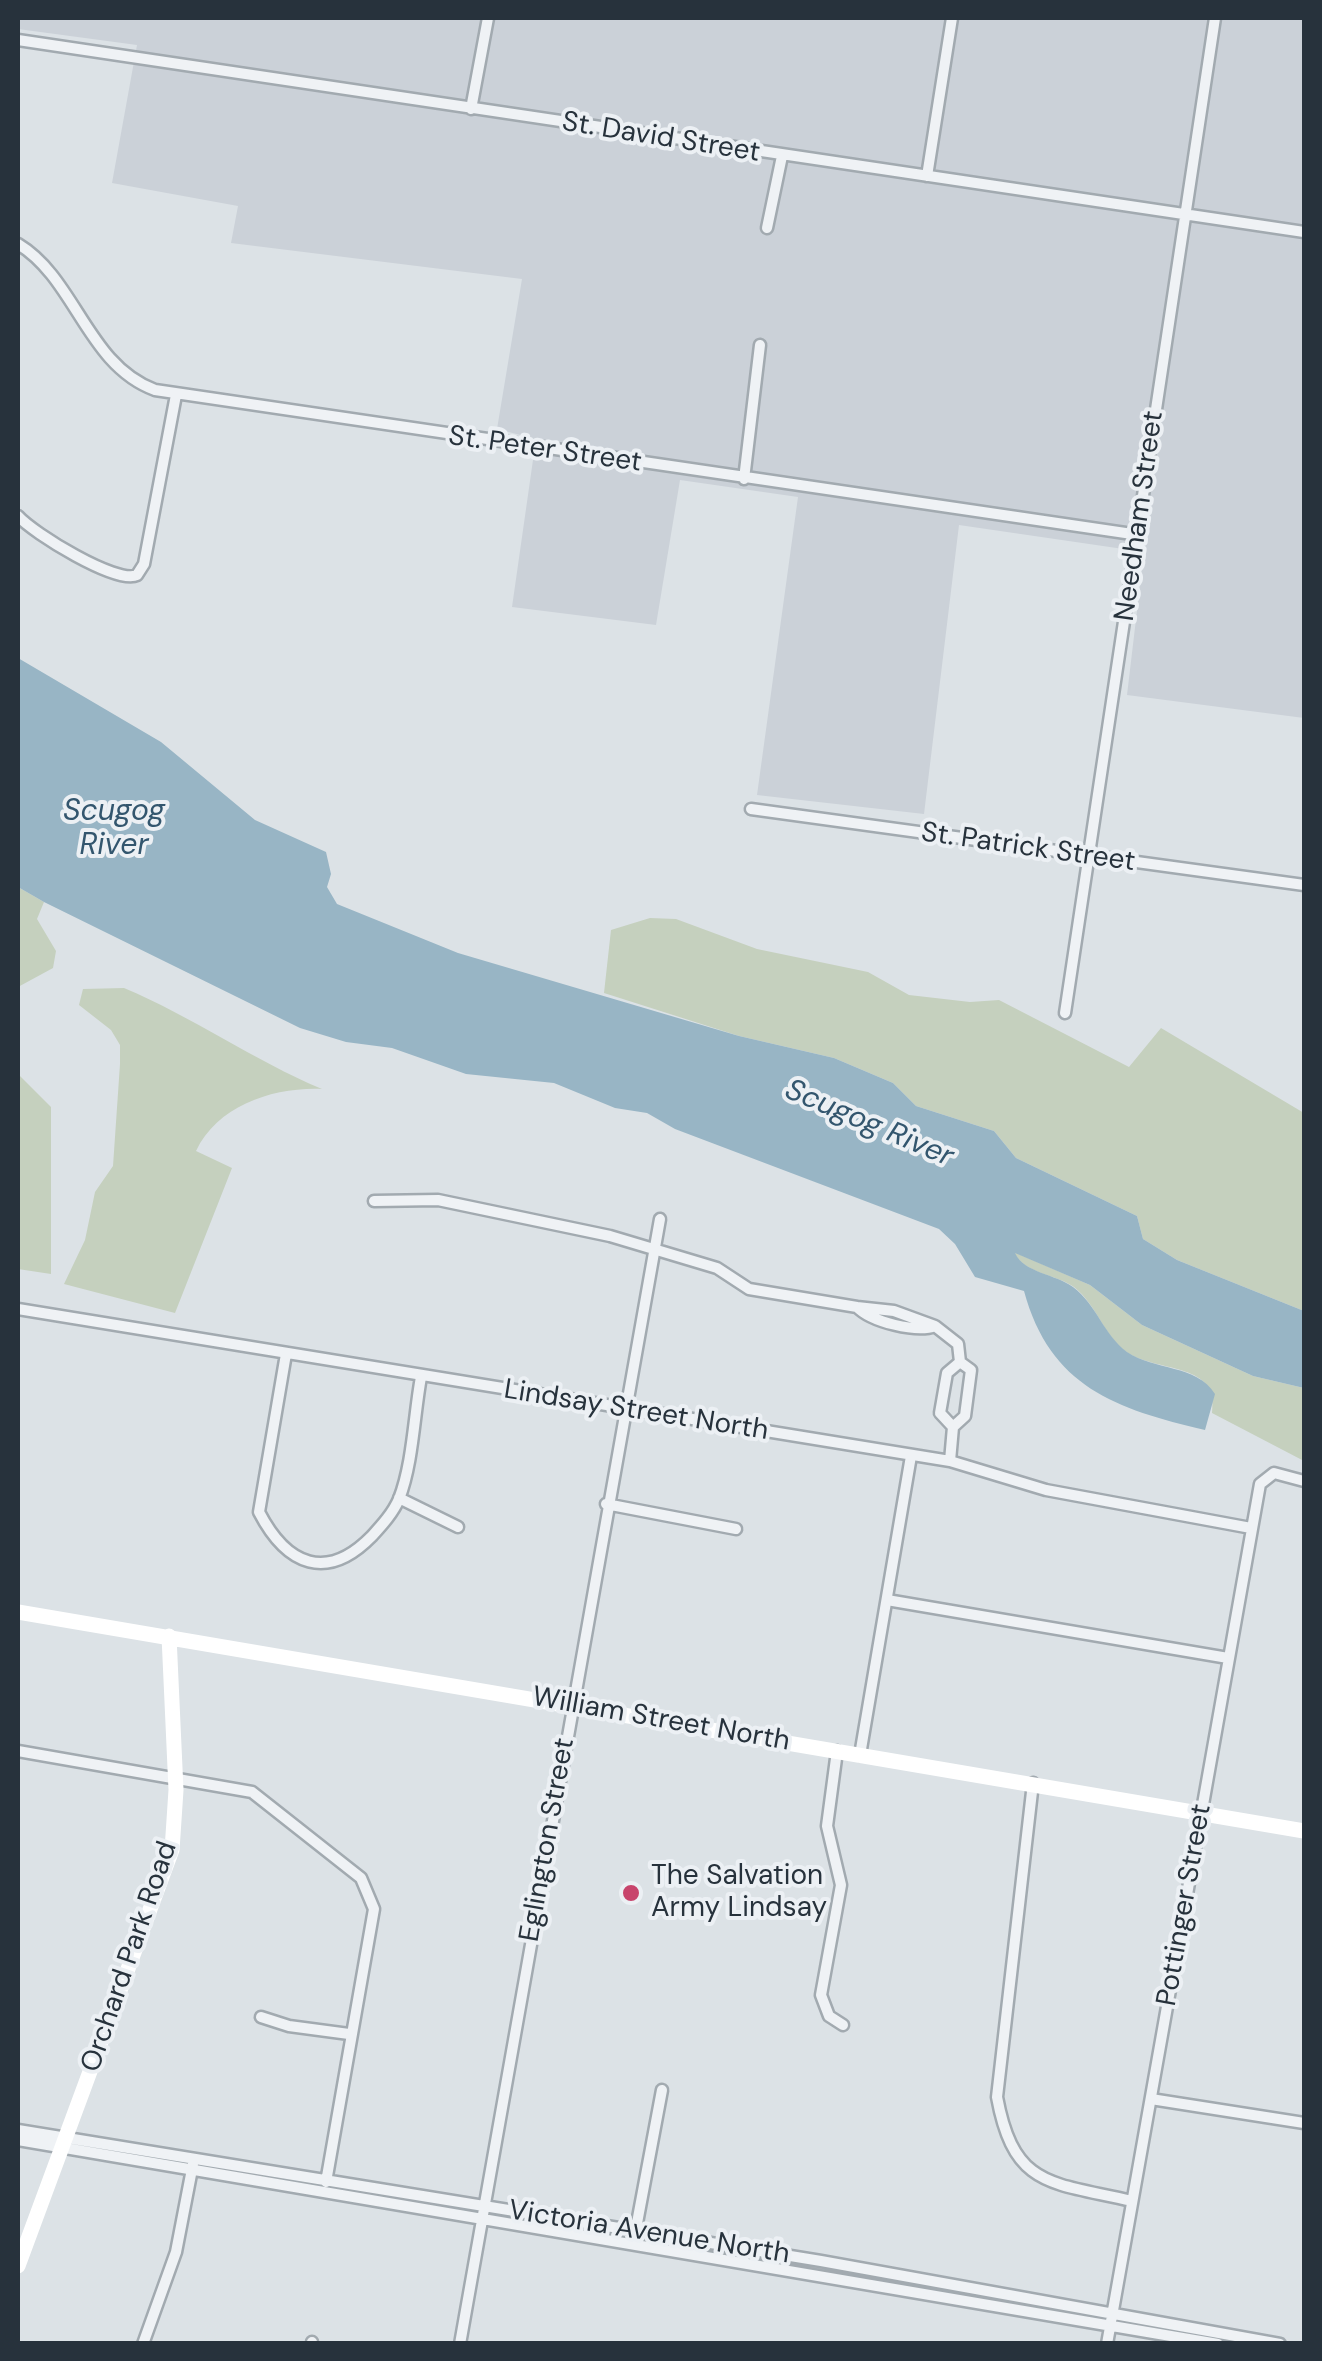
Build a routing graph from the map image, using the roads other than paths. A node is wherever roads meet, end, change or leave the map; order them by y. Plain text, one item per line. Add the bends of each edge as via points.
1 (488, 18) edge
2 (952, 18) edge
3 (1214, 18) edge
4 (18, 40) edge
5 (471, 109) junction
6 (782, 156) junction
7 (927, 176) junction
8 (1184, 212) junction
9 (767, 228) dead end
10 (1304, 232) edge
11 (18, 244) edge
12 (760, 345) dead end
13 (176, 394) junction
14 (744, 479) junction
15 (18, 516) edge
16 (1139, 536) junction
17 (752, 809) dead end
18 (1088, 857) junction
19 (1304, 885) edge
20 (1065, 1014) dead end
21 (374, 1201) dead end
22 (660, 1219) dead end
23 (655, 1252) junction
24 (18, 1308) edge
25 (286, 1354) junction
26 (960, 1362) junction
27 (421, 1377) junction
28 (624, 1408) junction
29 (952, 1428) junction
30 (911, 1456) junction
31 (950, 1461) junction
32 (1304, 1481) edge
33 (400, 1498) junction
34 (606, 1504) junction
35 (458, 1527) dead end
36 (1251, 1528) junction
37 (736, 1529) dead end
38 (887, 1600) junction
39 (18, 1612) edge
40 (169, 1636) junction
41 (1228, 1658) junction
42 (571, 1704) junction
43 (18, 1751) edge
44 (836, 1751) junction
45 (860, 1755) junction
46 (176, 1776) junction
47 (1033, 1783) junction
48 (1202, 1813) junction
49 (1304, 1831) edge
50 (262, 2017) dead end
51 (843, 2026) dead end
52 (349, 2034) junction
53 (662, 2090) dead end
54 (1151, 2099) junction
55 (1304, 2123) edge
56 (18, 2130) edge
57 (18, 2140) edge
58 (62, 2143) junction
59 (194, 2158) junction
60 (191, 2170) junction
61 (326, 2180) junction
62 (323, 2193) junction
63 (1132, 2201) junction
64 (485, 2205) junction
65 (481, 2219) junction
66 (636, 2232) junction
67 (633, 2244) junction
68 (821, 2261) junction
69 (18, 2266) edge
70 (818, 2275) junction
71 (1113, 2312) junction
72 (1110, 2325) junction
73 (143, 2344) edge
74 (460, 2344) edge
75 (1108, 2344) edge
76 (1218, 2344) edge
77 (1280, 2344) edge

1 - 5 street
2 - 7 street
3 - 8 street, Needham Street
4 - 5 street, St. David Street
5 - 6 street, St. David Street
6 - 7 street, St. David Street
6 - 9 street
7 - 8 street, St. David Street
8 - 10 street, St. David Street
8 - 16 street, Needham Street
11 - 13 street, St. Peter Street via 40,262 114,366 136,383
12 - 14 street
13 - 14 street, St. Peter Street
13 - 15 street via 144,564 134,577 84,559
14 - 16 street, St. Peter Street
16 - 18 street, Needham Street
17 - 18 street, St. Patrick Street
18 - 19 street, St. Patrick Street
18 - 20 street, Needham Street
21 - 23 street via 450,1202
22 - 23 street, Eglington Street
23 - 26 street via 717,1268 749,1288 857,1307 864,1315 926,1330 935,1326 958,1344
23 - 28 street, Eglington Street
24 - 25 street, Lindsay Street North
25 - 27 street, Lindsay Street North
25 - 33 street via 259,1512 268,1531 312,1563 333,1566 355,1553
26 - 29 street via 970,1370 964,1416
26 - 29 street via 947,1373 940,1413
27 - 28 street, Lindsay Street North
27 - 33 street
28 - 30 street, Lindsay Street North
28 - 34 street, Eglington Street
29 - 31 street
30 - 31 street, Lindsay Street North
30 - 38 street
31 - 36 street, Lindsay Street North via 1046,1490
32 - 36 street, Pottinger Street via 1274,1473 1260,1484
33 - 35 street
34 - 37 street
34 - 42 street, Eglington Street
36 - 41 street, Pottinger Street
38 - 41 street
38 - 45 street
39 - 40 street, William Street North
40 - 42 street, William Street North
40 - 46 street, Orchard Park Road
41 - 48 street, Pottinger Street
42 - 44 street, William Street North
42 - 64 street, Eglington Street
43 - 46 street
44 - 45 street, William Street North
44 - 51 street via 827,1826 841,1886 821,1994 829,2016
45 - 47 street, William Street North
46 - 52 street via 252,1792 362,1878 374,1909
46 - 58 street, Orchard Park Road via 172,1850
47 - 48 street, William Street North
47 - 63 street via 997,2097 1004,2138 1044,2181
48 - 49 street, William Street North
48 - 54 street, Pottinger Street
50 - 52 street
52 - 61 street
53 - 66 street
54 - 55 street
54 - 63 street, Pottinger Street
56 - 58 street, Victoria Avenue North
57 - 58 street, Victoria Avenue North
58 - 59 street, Victoria Avenue North
58 - 60 street, Victoria Avenue North
58 - 69 street, Orchard Park Road
59 - 60 street
59 - 61 street, Victoria Avenue North
60 - 62 street, Victoria Avenue North
60 - 73 street via 176,2252
61 - 62 street
61 - 64 street, Victoria Avenue North
62 - 65 street, Victoria Avenue North
63 - 71 street, Pottinger Street
64 - 65 street, Eglington Street
64 - 66 street, Victoria Avenue North
65 - 67 street, Victoria Avenue North
65 - 74 street, Eglington Street
66 - 67 street
66 - 68 street, Victoria Avenue North
67 - 70 street, Victoria Avenue North
68 - 70 street
68 - 71 street, Victoria Avenue North
70 - 72 street, Victoria Avenue North
71 - 72 street, Pottinger Street
71 - 77 street, Victoria Avenue North
72 - 75 street, Pottinger Street
72 - 76 street, Victoria Avenue North

